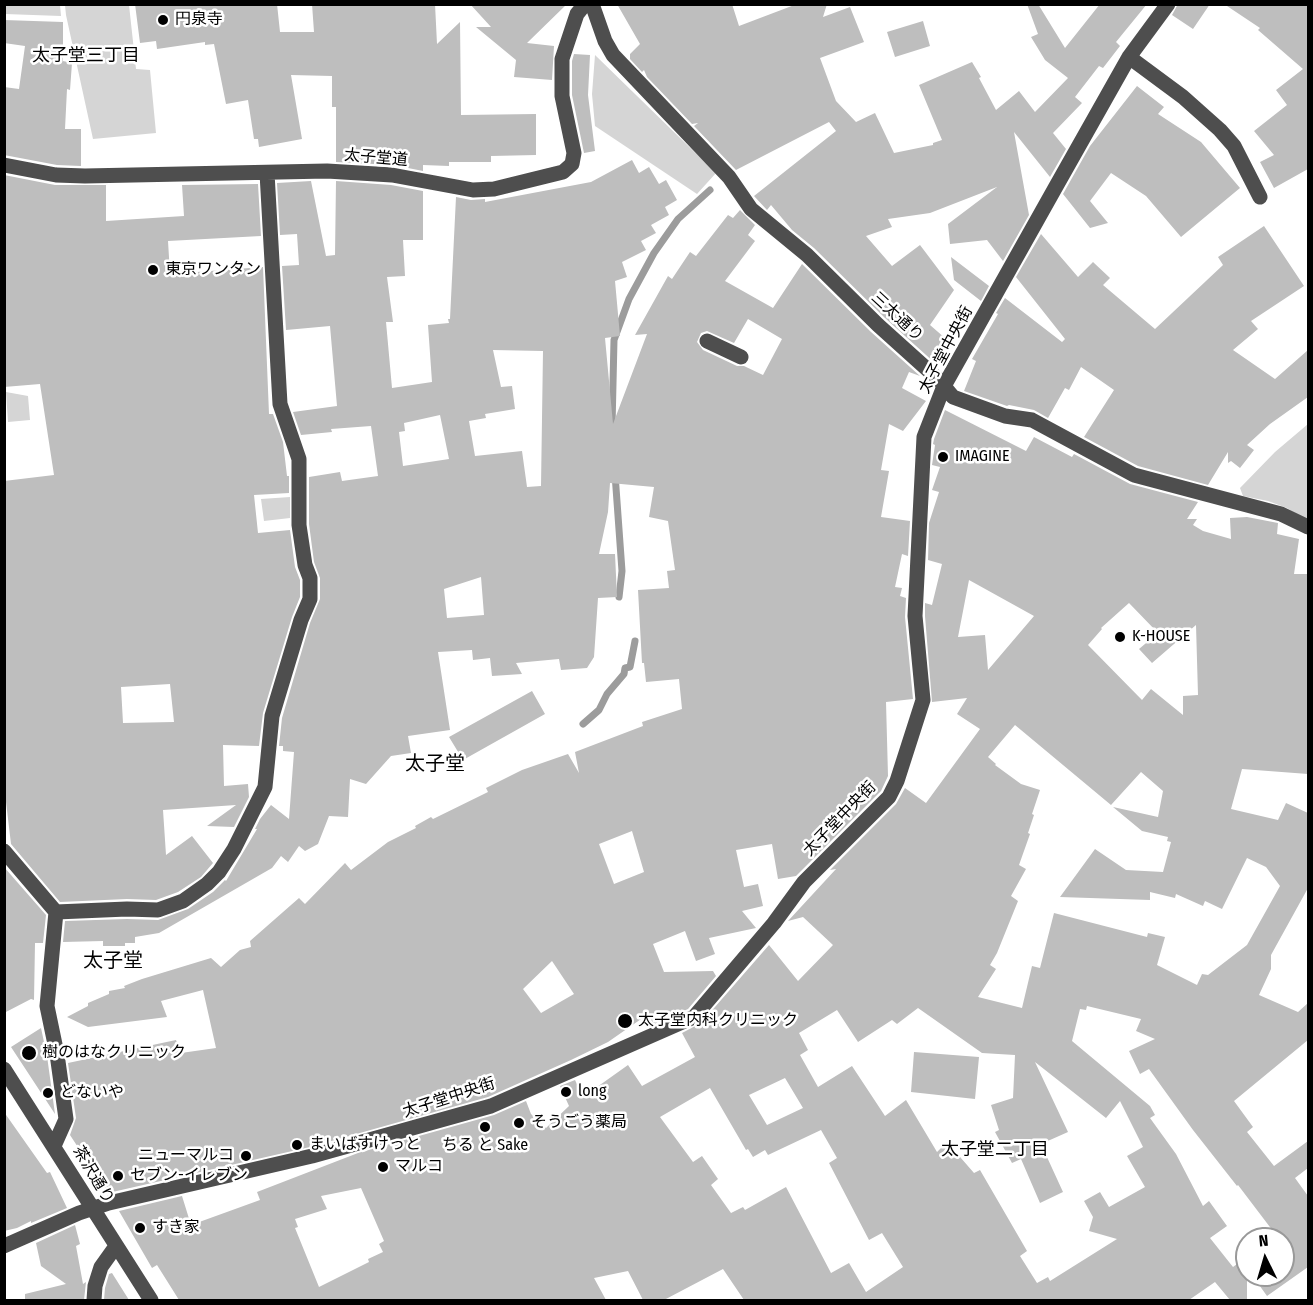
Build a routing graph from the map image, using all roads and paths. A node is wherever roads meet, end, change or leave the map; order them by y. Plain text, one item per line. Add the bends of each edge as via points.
1 (585, 4) edge
2 (592, 4) edge
3 (1168, 4) edge
4 (1129, 57) junction
5 (4, 165) edge
6 (267, 173) junction
7 (1260, 197) dead end
8 (707, 341) dead end
9 (741, 357) dead end
10 (944, 386) junction
11 (1308, 527) edge
12 (4, 851) edge
13 (56, 912) junction
14 (4, 1069) edge
15 (54, 1146) junction
16 (92, 1208) junction
17 (4, 1246) edge
18 (116, 1246) junction
19 (94, 1300) edge
20 (151, 1300) edge

1 - 6 street, 太子堂道 via 577,14 562,59 562,96 574,153 572,164 563,172 494,189 473,190 392,175
2 - 10 street, 三太通り via 613,55 729,177 752,209 807,255
3 - 4 street, 太子堂中央街
4 - 7 street via 1220,130 1234,146
4 - 10 street, 太子堂中央街
5 - 6 street, 太子堂道 via 57,175
6 - 13 street via 280,404 298,459 299,525 310,598 272,716 265,787 219,872 183,901 158,909
8 - 9 street
10 - 11 street, 三太通り via 953,397 1005,416 1032,420 1134,475 1281,514
10 - 16 street, 太子堂中央街 via 924,437 915,616 922,700 897,781 889,797 804,882 693,1017 491,1106 312,1156
12 - 13 street
13 - 15 street via 47,1006 66,1119
14 - 15 street, 茶沢通り
15 - 16 street, 茶沢通り
16 - 17 street, 太子堂中央街
16 - 18 street, 茶沢通り
18 - 19 street via 101,1267
18 - 20 street, 茶沢通り

